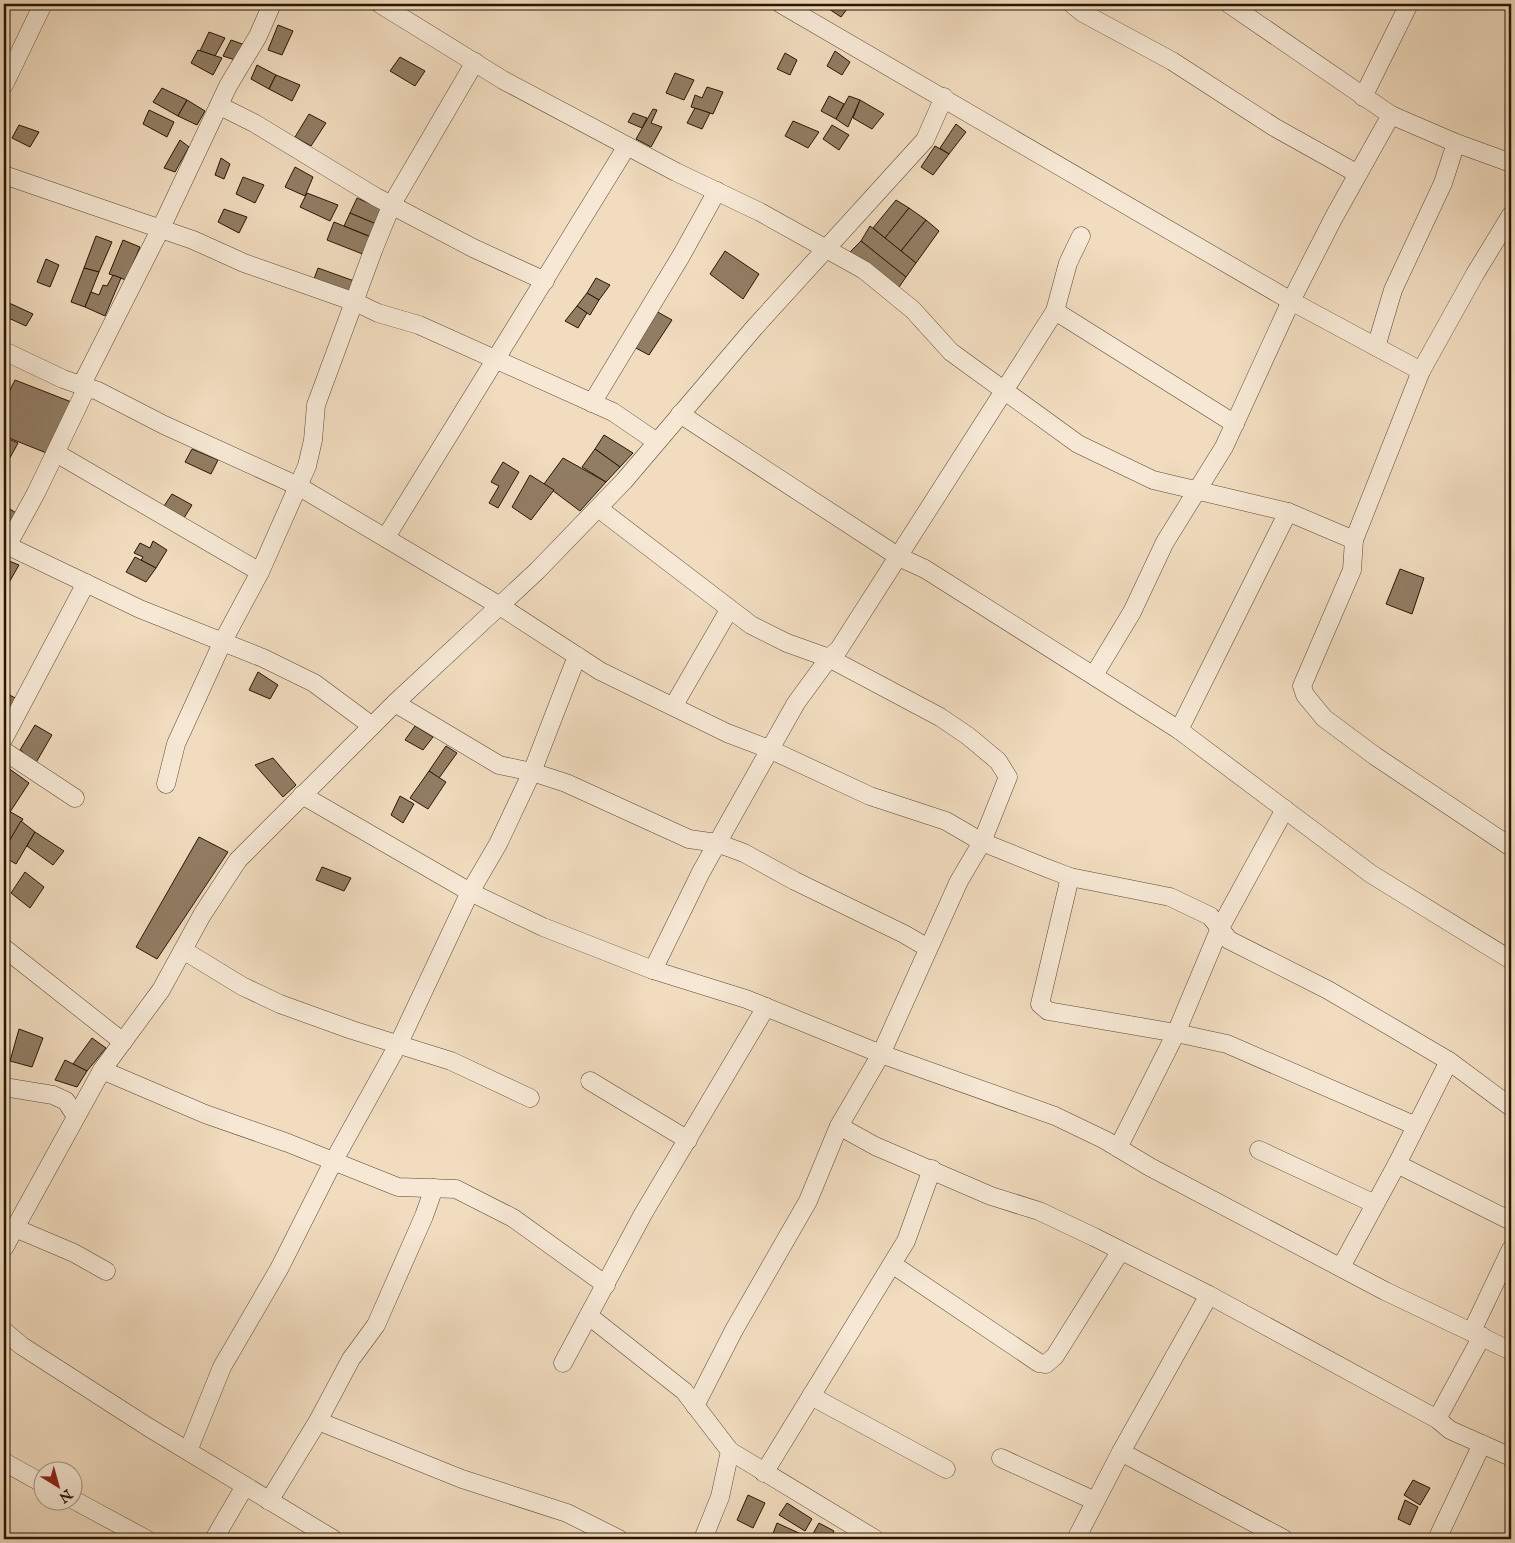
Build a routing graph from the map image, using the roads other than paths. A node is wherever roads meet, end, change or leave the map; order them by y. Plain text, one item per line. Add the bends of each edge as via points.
1 (43, 4) edge
2 (272, 4) edge
3 (380, 4) edge
4 (782, 4) edge
5 (1072, 4) edge
6 (1229, 4) edge
7 (1409, 4) edge
8 (475, 62) junction
9 (4, 85) edge
10 (944, 97) junction
11 (1363, 97) junction
12 (220, 106) junction
13 (1391, 115) junction
14 (1456, 144) junction
15 (627, 146) junction
16 (1511, 163) edge
17 (1358, 174) junction
18 (4, 175) edge
19 (717, 191) junction
20 (392, 204) junction
21 (1511, 215) edge
22 (161, 228) junction
23 (1081, 236) dead end
24 (826, 248) junction
25 (545, 281) junction
26 (1292, 301) junction
27 (355, 302) junction
28 (1054, 312) junction
29 (1376, 347) junction
30 (4, 351) edge
31 (495, 360) junction
32 (1421, 371) junction
33 (84, 386) junction
34 (1003, 391) junction
35 (592, 403) junction
36 (680, 414) junction
37 (1235, 424) junction
38 (657, 442) junction
39 (56, 453) junction
40 (298, 486) junction
41 (1197, 490) junction
42 (598, 508) junction
43 (1288, 512) junction
44 (386, 537) junction
45 (1354, 540) junction
46 (5, 545) edge
47 (899, 557) junction
48 (260, 572) junction
49 (86, 583) junction
50 (500, 606) junction
51 (729, 610) junction
52 (223, 641) junction
53 (577, 656) junction
54 (829, 658) junction
55 (1094, 675) junction
56 (394, 703) junction
57 (674, 705) junction
58 (372, 726) junction
59 (1179, 730) junction
60 (4, 738) edge
61 (769, 749) junction
62 (4, 751) edge
63 (532, 772) junction
64 (166, 784) dead end
65 (302, 795) junction
66 (75, 798) dead end
67 (1285, 809) junction
68 (982, 842) junction
69 (717, 843) junction
70 (1511, 847) edge
71 (1070, 877) junction
72 (470, 892) junction
73 (1220, 928) junction
74 (4, 948) edge
75 (928, 948) junction
76 (183, 950) junction
77 (1511, 960) edge
78 (652, 970) junction
79 (766, 1007) junction
80 (1176, 1033) junction
81 (122, 1042) junction
82 (398, 1043) junction
83 (881, 1054) junction
84 (1449, 1061) junction
85 (102, 1070) junction
86 (590, 1082) dead end
87 (4, 1087) edge
88 (530, 1098) dead end
89 (1511, 1107) edge
90 (75, 1115) junction
91 (839, 1126) junction
92 (1416, 1126) junction
93 (688, 1140) junction
94 (1118, 1148) junction
95 (1259, 1150) dead end
96 (333, 1162) junction
97 (1398, 1164) junction
98 (932, 1169) junction
99 (434, 1188) junction
100 (1375, 1204) junction
101 (1511, 1221) edge
102 (15, 1228) junction
103 (4, 1248) edge
104 (1511, 1249) edge
105 (1120, 1252) junction
106 (892, 1264) junction
107 (1341, 1267) junction
108 (106, 1271) dead end
109 (606, 1285) junction
110 (1209, 1296) junction
111 (589, 1316) junction
112 (1477, 1334) junction
113 (5, 1336) edge
114 (1511, 1350) edge
115 (563, 1363) dead end
116 (811, 1396) junction
117 (695, 1406) junction
118 (1437, 1420) junction
119 (318, 1421) junction
120 (1482, 1444) junction
121 (188, 1451) junction
122 (730, 1451) junction
123 (1121, 1452) junction
124 (1511, 1457) edge
125 (1001, 1458) dead end
126 (4, 1462) edge
127 (946, 1469) dead end
128 (764, 1473) junction
129 (32, 1477) edge
130 (246, 1486) junction
131 (270, 1501) junction
132 (1095, 1501) junction
133 (82, 1504) edge
134 (146, 1539) edge
135 (214, 1539) edge
136 (332, 1539) edge
137 (619, 1539) edge
138 (703, 1539) edge
139 (875, 1539) edge
140 (1076, 1539) edge
141 (1284, 1539) edge
142 (1437, 1539) edge

1 - 9 street
2 - 12 street
3 - 8 street
4 - 10 street
5 - 17 street via 1172,61 1274,127
6 - 11 street
7 - 11 street
8 - 15 street
8 - 20 street
10 - 24 street via 925,140
10 - 26 street
11 - 13 street
12 - 20 street
12 - 22 street
13 - 14 street
13 - 17 street
14 - 16 street
14 - 29 street via 1443,183 1393,290
15 - 19 street
15 - 25 street
17 - 26 street
18 - 22 street
19 - 24 street
19 - 35 street
20 - 25 street via 473,248
20 - 27 street
21 - 32 street
22 - 27 street
22 - 33 street
23 - 28 street via 1068,263
24 - 34 street via 864,270 913,310 951,352
24 - 36 street
25 - 31 street
26 - 29 street
26 - 37 street
27 - 31 street via 378,313 419,324
27 - 40 street via 316,405 313,440
28 - 34 street
28 - 37 street
29 - 32 street
30 - 33 street
31 - 35 street
31 - 44 street
32 - 45 street
33 - 39 street
33 - 40 street
34 - 41 street via 1078,444 1153,480
34 - 47 street
35 - 38 street via 613,412
36 - 38 street
36 - 47 street
37 - 41 street
38 - 42 street
39 - 46 street
39 - 48 street
40 - 44 street
40 - 48 street
41 - 43 street
41 - 55 street via 1165,542 1132,612
42 - 50 street
42 - 51 street
43 - 45 street
43 - 59 street
44 - 50 street
45 - 70 street via 1352,570 1302,686 1305,696 1324,718 1375,756
46 - 49 street
47 - 54 street via 839,649
47 - 55 street via 925,569
48 - 52 street
49 - 52 street via 140,609
49 - 60 street
50 - 53 street
50 - 56 street
51 - 54 street via 787,643
51 - 57 street
52 - 58 street via 314,683
52 - 64 street via 176,744
53 - 57 street via 600,671
53 - 63 street
54 - 61 street via 796,703
54 - 68 street via 940,717 998,761 1008,777
55 - 59 street
56 - 58 street
56 - 63 street via 499,765
57 - 61 street via 727,733
58 - 65 street
59 - 67 street
61 - 68 street via 870,796 946,821
61 - 69 street
62 - 66 street
63 - 69 street via 689,839
63 - 72 street via 498,844
65 - 72 street
65 - 76 street via 238,860
67 - 73 street
67 - 77 street via 1371,874
68 - 71 street
68 - 75 street via 959,881
69 - 75 street via 744,853
69 - 78 street
71 - 73 street via 1170,897 1210,916
71 - 80 street via 1040,1004 1048,1012
72 - 78 street via 543,927
72 - 82 street
73 - 80 street
73 - 84 street via 1229,940 1328,990
74 - 81 street
75 - 83 street
76 - 81 street via 161,990
76 - 82 street via 242,986 280,1004
78 - 79 street
79 - 83 street
79 - 93 street
80 - 92 street via 1227,1044
80 - 94 street
81 - 85 street
82 - 88 street via 451,1061
82 - 96 street
83 - 91 street
83 - 94 street via 1056,1116
84 - 89 street
84 - 92 street
85 - 90 street
85 - 96 street via 205,1114
86 - 93 street
87 - 90 street via 53,1095 66,1101
90 - 102 street
91 - 98 street via 875,1146
91 - 117 street via 808,1200
92 - 97 street
93 - 109 street via 643,1214
94 - 107 street
95 - 100 street
96 - 99 street via 398,1187
96 - 121 street via 279,1269 222,1367
97 - 100 street
97 - 101 street
98 - 105 street via 991,1196 1039,1211
98 - 106 street via 906,1241
99 - 109 street via 456,1189 513,1218
99 - 119 street via 376,1325 351,1359
100 - 107 street
102 - 103 street
102 - 108 street via 74,1253
104 - 112 street
105 - 106 street via 1055,1356 1046,1364 1039,1363
105 - 110 street
106 - 116 street
107 - 112 street via 1385,1292
109 - 111 street
110 - 118 street
110 - 123 street
111 - 115 street
111 - 117 street via 684,1391
112 - 114 street
112 - 118 street
113 - 121 street
116 - 127 street
116 - 128 street
117 - 122 street
118 - 120 street via 1450,1430
119 - 131 street
119 - 137 street via 462,1479 566,1513
120 - 124 street
120 - 142 street
121 - 130 street
122 - 128 street
122 - 138 street via 720,1497
123 - 132 street
123 - 141 street
125 - 132 street
126 - 129 street
128 - 139 street
130 - 131 street
130 - 135 street
131 - 136 street
132 - 140 street
133 - 134 street

